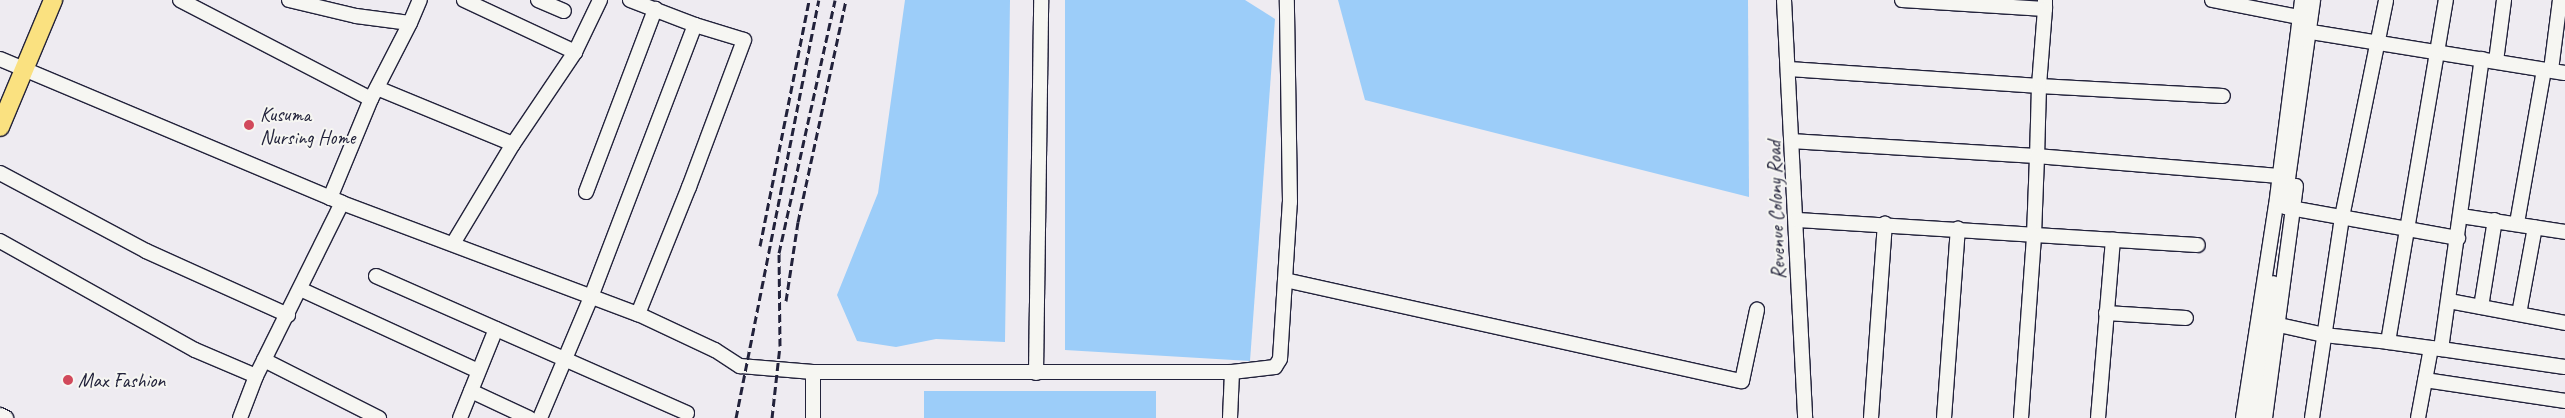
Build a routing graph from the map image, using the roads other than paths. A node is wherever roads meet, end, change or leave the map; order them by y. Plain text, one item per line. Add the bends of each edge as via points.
1 (53, 0) edge
2 (180, 0) edge
3 (289, 0) edge
4 (420, 0) edge
5 (464, 0) edge
6 (538, 0) edge
7 (600, 0) edge
8 (630, 0) edge
9 (1042, 0) edge
10 (1287, 0) edge
11 (1784, 0) edge
12 (1902, 0) edge
13 (2212, 0) edge
14 (2302, 0) edge
15 (2313, 0) edge
16 (2386, 0) edge
17 (2446, 0) edge
18 (2504, 0) edge
19 (2560, 0) edge
20 (2045, 4) edge
21 (655, 9) junction
22 (564, 12) dead end
23 (410, 23) junction
24 (695, 25) junction
25 (2303, 29) junction
26 (2380, 42) junction
27 (575, 52) junction
28 (2439, 52) junction
29 (0, 58) edge
30 (2482, 60) junction
31 (2496, 61) junction
32 (25, 69) junction
33 (1789, 69) junction
34 (2553, 71) edge
35 (2039, 86) junction
36 (374, 94) junction
37 (2223, 96) dead end
38 (0, 127) edge
39 (1793, 141) junction
40 (513, 144) junction
41 (2038, 156) junction
42 (0, 173) edge
43 (2278, 176) junction
44 (586, 192) dead end
45 (336, 200) junction
46 (2288, 208) junction
47 (2460, 216) junction
48 (2342, 217) junction
49 (1797, 220) junction
50 (2495, 220) junction
51 (1884, 224) junction
52 (2518, 224) junction
53 (2406, 227) junction
54 (2535, 227) junction
55 (1958, 229) junction
56 (2565, 232) edge
57 (2034, 235) junction
58 (2458, 238) junction
59 (2112, 240) junction
60 (0, 241) edge
61 (454, 242) junction
62 (2198, 245) dead end
63 (376, 276) dead end
64 (1285, 280) junction
65 (300, 289) junction
66 (591, 297) junction
67 (2449, 301) junction
68 (2481, 307) junction
69 (1757, 310) dead end
70 (2106, 313) junction
71 (638, 314) junction
72 (2519, 314) junction
73 (288, 315) junction
74 (2186, 318) dead end
75 (2268, 322) junction
76 (2565, 323) edge
77 (496, 330) junction
78 (2324, 335) junction
79 (2388, 342) junction
80 (2436, 349) junction
81 (264, 360) junction
82 (566, 360) junction
83 (2565, 367) edge
84 (478, 372) junction
85 (813, 372) junction
86 (1232, 372) junction
87 (1036, 373) junction
88 (256, 376) junction
89 (2425, 380) junction
90 (471, 391) junction
91 (2565, 401) edge
92 (688, 413) dead end
93 (0, 415) edge
94 (6, 418) edge
95 (240, 418) edge
96 (380, 418) edge
97 (460, 418) edge
98 (529, 418) edge
99 (540, 418) edge
100 (813, 418) edge
101 (1230, 418) edge
102 (1805, 418) edge
103 (1872, 418) edge
104 (1944, 418) edge
105 (2021, 418) edge
106 (2098, 418) edge
107 (2243, 418) edge
108 (2254, 418) edge
109 (2265, 418) edge
110 (2312, 418) edge
111 (2418, 418) edge

1 - 32 main road
2 - 36 street
3 - 23 street via 356,16
4 - 23 street
5 - 27 street
6 - 22 street
7 - 27 street
8 - 21 street
9 - 87 street
10 - 64 street via 1290,202
11 - 33 street, Revenue Colony Road
12 - 20 street
13 - 25 street
14 - 25 street
15 - 25 street
16 - 26 street
17 - 28 street
18 - 31 street
19 - 34 street
20 - 35 street
21 - 24 street
21 - 44 street
23 - 36 street
24 - 66 street
24 - 71 street via 744,40
25 - 26 street
25 - 43 street
25 - 46 street
26 - 28 street
26 - 48 street
27 - 40 street
28 - 30 street
28 - 53 street
29 - 32 street
30 - 31 street
30 - 47 street
31 - 34 street
32 - 38 main road
32 - 45 street
33 - 35 street
33 - 39 street, Revenue Colony Road
34 - 52 street
35 - 37 street
35 - 41 street
36 - 40 street
36 - 45 street
39 - 41 street
39 - 49 street, Revenue Colony Road
40 - 61 street
41 - 43 street
41 - 57 street
42 - 73 street via 146,251
43 - 75 street
45 - 61 street
45 - 65 street
46 - 48 street
46 - 75 street
47 - 50 street
47 - 58 street
48 - 53 street
48 - 78 street
49 - 51 street
49 - 102 street, Revenue Colony Road
50 - 52 street
50 - 68 street
51 - 55 street
51 - 103 street
52 - 54 street
53 - 58 street
53 - 79 street
54 - 56 street
54 - 72 street
55 - 57 street
55 - 104 street
57 - 59 street
57 - 105 street
58 - 67 street
59 - 62 street
59 - 70 street
60 - 88 street via 195,350
61 - 66 street
63 - 77 street
64 - 69 street via 1742,381
64 - 86 street via 1280,358 1275,367
65 - 73 street
65 - 84 street
66 - 71 street
66 - 82 street
67 - 68 street
67 - 80 street
68 - 72 street
70 - 74 street
70 - 106 street
71 - 85 street via 715,350 740,366
72 - 76 street
73 - 81 street
75 - 78 street
75 - 107 street
75 - 108 street
75 - 109 street
77 - 82 street
77 - 84 street
78 - 79 street
78 - 110 street
79 - 80 street
80 - 83 street
80 - 89 street
81 - 88 street
81 - 96 street
82 - 92 street
82 - 99 street
84 - 90 street
85 - 87 street
85 - 100 street
86 - 87 street
86 - 101 street
88 - 95 street
89 - 91 street
89 - 111 street
90 - 97 street
90 - 98 street
93 - 94 street

